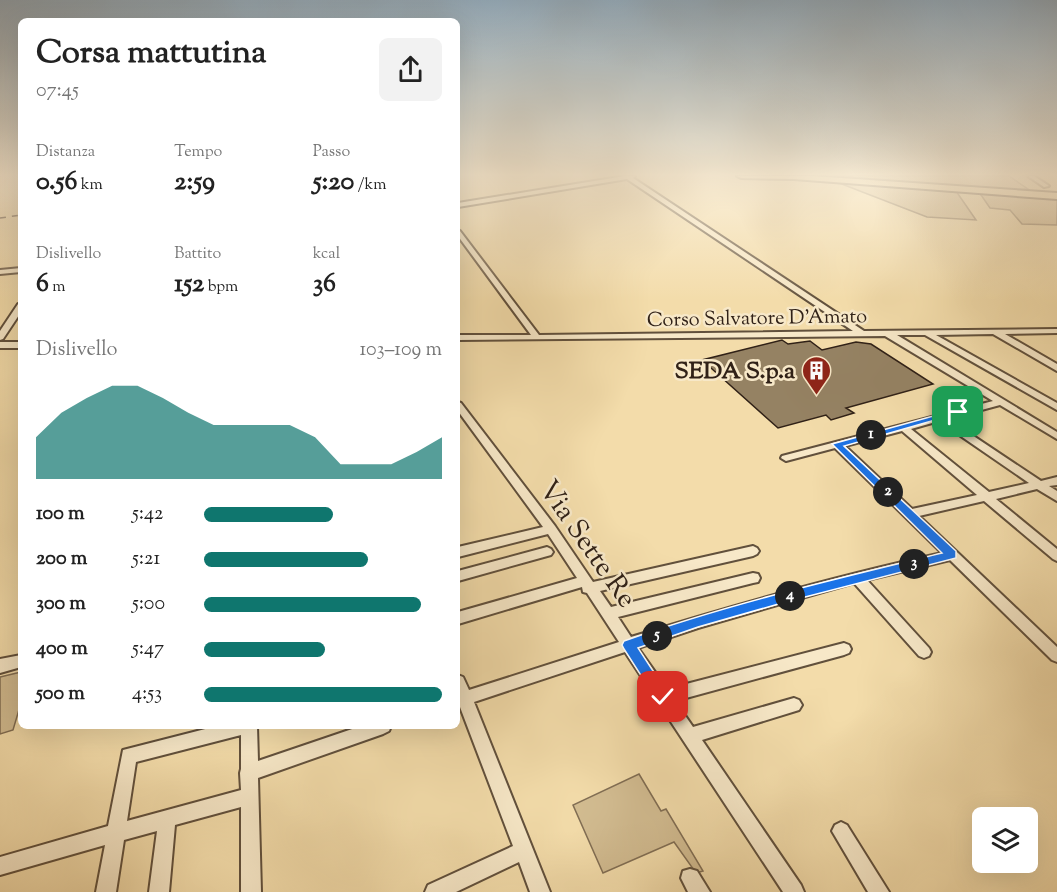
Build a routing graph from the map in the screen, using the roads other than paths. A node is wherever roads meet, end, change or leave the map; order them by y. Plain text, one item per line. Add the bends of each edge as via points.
1 (689, 218) edge
2 (460, 235) edge
3 (18, 270) edge
4 (0, 272) edge
5 (18, 310) edge
6 (1057, 331) edge
7 (925, 332) junction
8 (995, 332) junction
9 (887, 333) junction
10 (863, 334) junction
11 (0, 337) edge
12 (537, 337) junction
13 (460, 338) edge
14 (0, 345) edge
15 (18, 345) edge
16 (1057, 368) edge
17 (1001, 402) junction
18 (1057, 407) edge
19 (460, 408) edge
20 (939, 417) junction
21 (903, 427) junction
22 (1057, 436) edge
23 (837, 444) junction
24 (786, 458) dead end
25 (1057, 481) edge
26 (1040, 486) junction
27 (987, 496) junction
28 (1057, 497) edge
29 (910, 514) junction
30 (551, 529) junction
31 (753, 551) dead end
32 (460, 552) edge
33 (547, 552) dead end
34 (952, 555) junction
35 (1057, 556) edge
36 (460, 575) edge
37 (857, 577) junction
38 (753, 578) dead end
39 (586, 584) junction
40 (607, 614) junction
41 (460, 617) edge
42 (628, 645) junction
43 (844, 649) dead end
44 (924, 651) dead end
45 (1057, 656) edge
46 (18, 662) edge
47 (0, 666) edge
48 (460, 694) edge
49 (663, 697) junction
50 (794, 705) dead end
51 (236, 729) edge
52 (248, 729) edge
53 (374, 729) edge
54 (689, 736) junction
55 (248, 773) junction
56 (249, 796) junction
57 (167, 819) junction
58 (841, 831) dead end
59 (116, 833) junction
60 (525, 850) junction
61 (0, 866) edge
62 (106, 892) edge
63 (159, 892) edge
64 (251, 892) edge
65 (435, 892) edge
66 (540, 892) edge
67 (794, 892) edge
68 (879, 892) edge

1 - 10 street
2 - 12 street
3 - 4 street
5 - 11 street
6 - 8 street, Corso Salvatore D'Amato
7 - 8 street, Corso Salvatore D'Amato
7 - 9 street, Corso Salvatore D'Amato
7 - 18 street
8 - 16 street
9 - 10 street, Corso Salvatore D'Amato
9 - 17 street
10 - 12 street, Corso Salvatore D'Amato
12 - 13 street, Corso Salvatore D'Amato
14 - 15 street
17 - 20 street
17 - 22 street
19 - 30 street, Via Sette Re
20 - 21 street
20 - 26 street
21 - 23 street
21 - 27 street
23 - 24 street
23 - 29 street
25 - 26 street
26 - 27 street
26 - 28 street
27 - 29 street
27 - 35 street
29 - 34 street
30 - 32 street
30 - 39 street, Via Sette Re
31 - 39 street
33 - 36 street
34 - 37 street
34 - 45 street
37 - 42 street
37 - 44 street
38 - 40 street
39 - 40 street, Via Sette Re
39 - 41 street
40 - 42 street, Via Sette Re
42 - 48 street
42 - 49 street, Via Sette Re
43 - 49 street
46 - 47 street
48 - 60 street
49 - 54 street, Via Sette Re
50 - 54 street
51 - 59 street via 129,756
52 - 55 street
53 - 55 street
54 - 67 street, Via Sette Re
55 - 56 street
56 - 57 street
56 - 64 street
57 - 59 street
57 - 63 street
58 - 68 street
59 - 61 street
59 - 62 street
60 - 65 street
60 - 66 street

